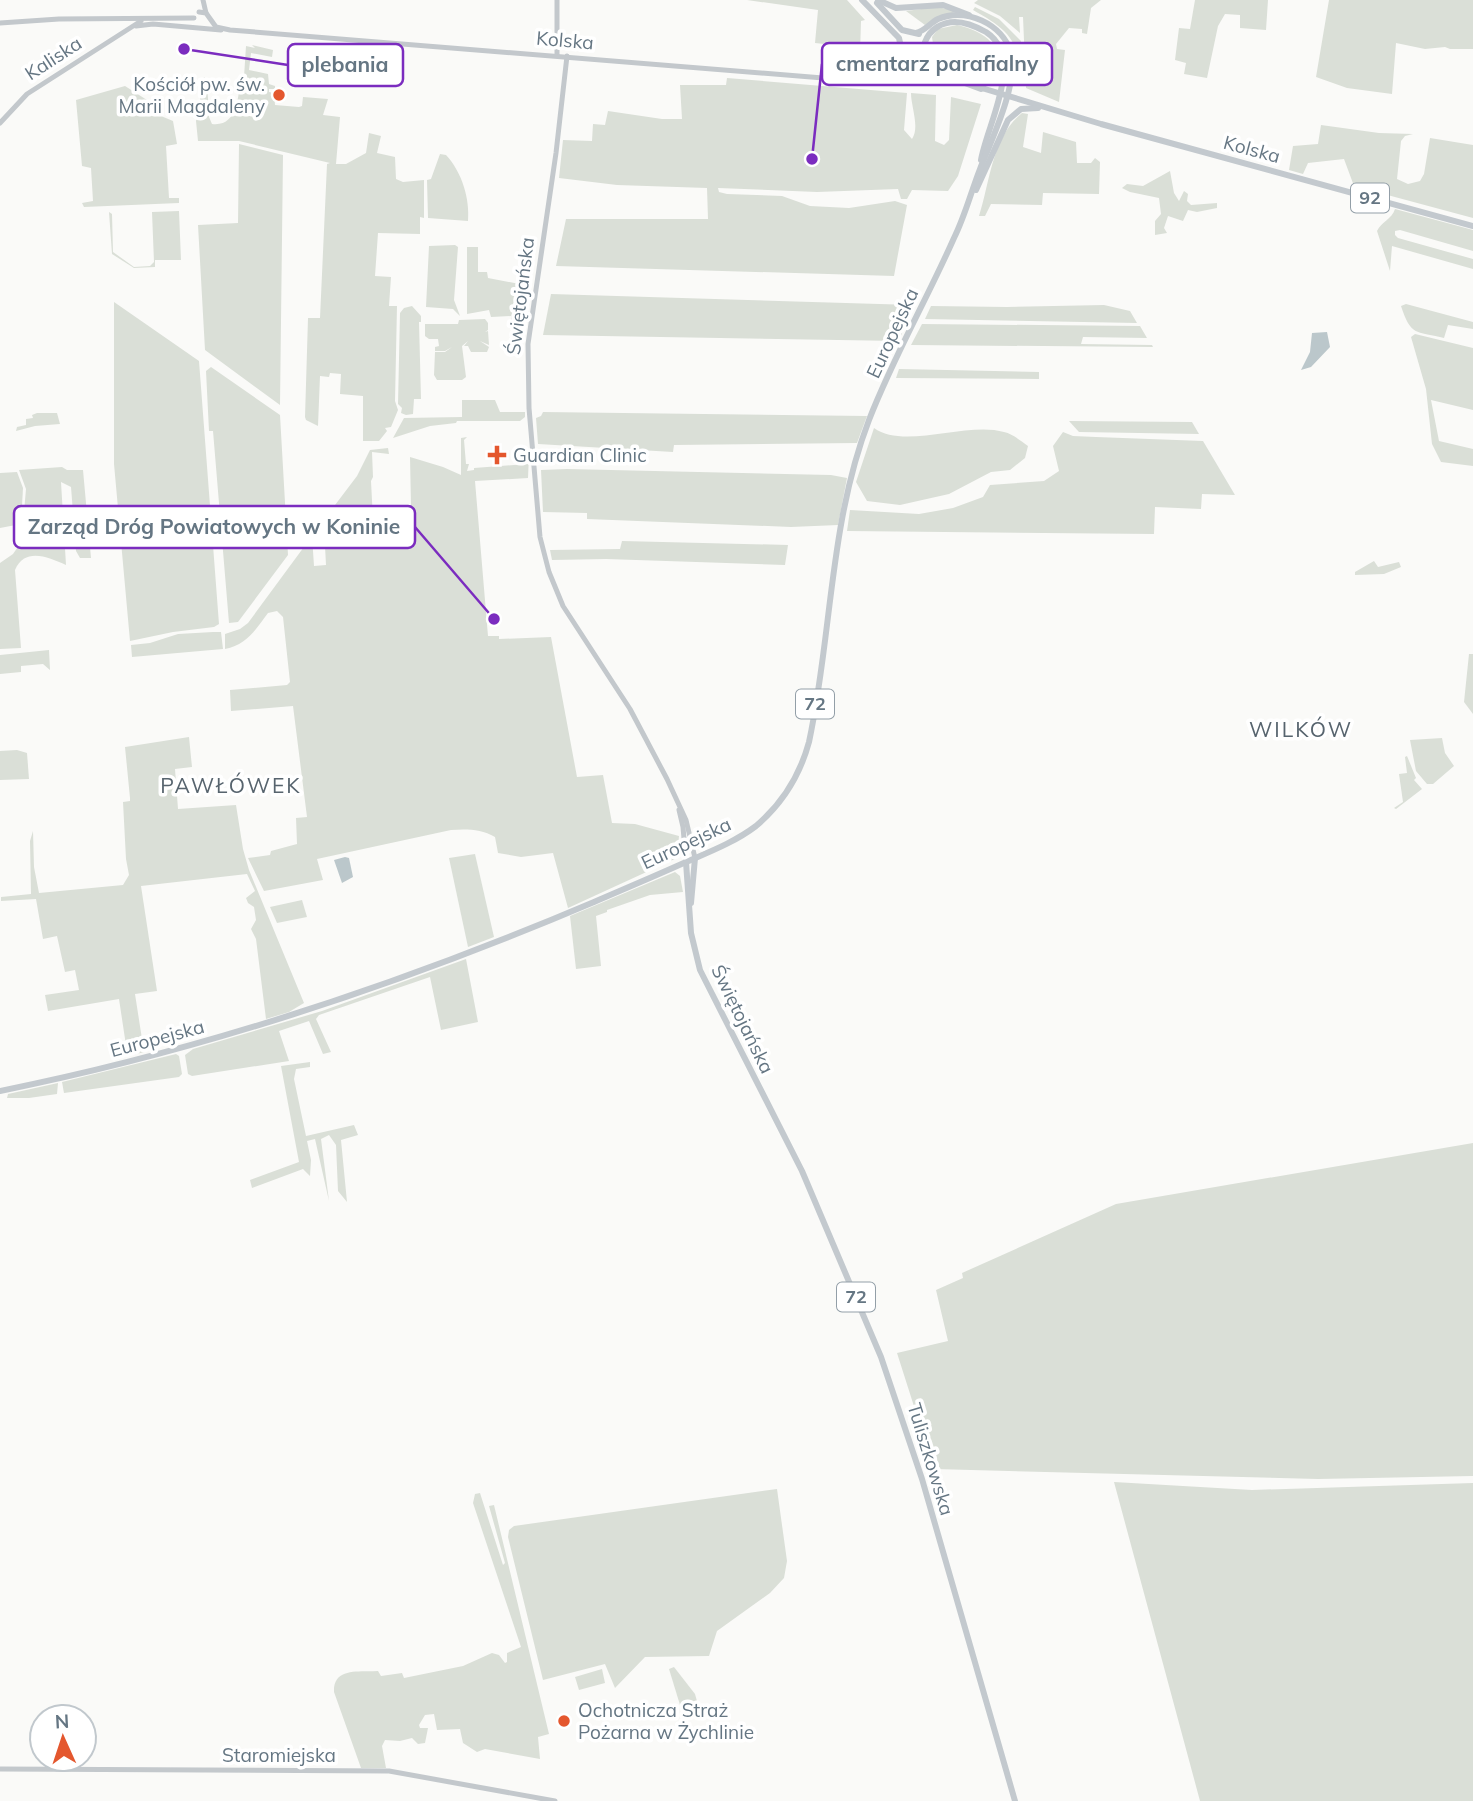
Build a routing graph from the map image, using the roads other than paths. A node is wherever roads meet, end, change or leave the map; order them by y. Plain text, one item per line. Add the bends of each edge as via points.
1 (202, 0) edge
2 (557, 0) edge
3 (862, 0) edge
4 (876, 0) edge
5 (203, 13) junction
6 (971, 16) junction
7 (194, 18) junction
8 (124, 19) junction
9 (152, 20) junction
10 (210, 21) junction
11 (0, 23) edge
12 (130, 27) junction
13 (201, 28) junction
14 (230, 30) junction
15 (913, 33) junction
16 (901, 45) junction
17 (925, 45) junction
18 (557, 55) junction
19 (568, 56) junction
20 (912, 59) junction
21 (1006, 83) junction
22 (985, 89) junction
23 (1051, 109) junction
24 (0, 123) edge
25 (969, 203) junction
26 (1473, 226) edge
27 (677, 800) junction
28 (695, 858) junction
29 (686, 862) junction
30 (690, 908) junction
31 (0, 1091) edge
32 (786, 1138) joint
33 (0, 1769) edge
34 (555, 1801) edge
35 (1015, 1801) edge

1 - 5 street
2 - 18 street
3 - 16 main road
4 - 6 main road, Europejska via 897,8 943,5
4 - 15 main road, 92 via 902,30
5 - 7 street
5 - 10 street
6 - 15 main road via 943,18
6 - 21 main road, Europejska / 72 via 992,26 1007,43 1013,65
7 - 9 street
7 - 13 street
8 - 9 street
8 - 11 street
8 - 12 street
9 - 12 street
10 - 13 street
10 - 14 street, Kolska
12 - 13 street, Kolska
12 - 24 street, Kaliska via 27,94
13 - 14 street, Kolska
14 - 18 street, Kolska
15 - 16 main road
15 - 17 main road, 92
16 - 20 main road via 902,52
17 - 20 main road via 923,55
17 - 21 main road, Europejska / 72 via 933,30 949,22 967,23 996,41
17 - 22 main road, 92 via 929,54 950,70
18 - 19 street, Kolska
19 - 20 street, Kolska via 884,83 897,80
19 - 27 street, Świętojańska via 528,344 539,528 563,606 640,726
20 - 22 main road, 92 via 926,60 964,84
21 - 25 main road, Europejska / 72 via 996,134
22 - 23 main road, Kolska / 92
23 - 25 main road, 72 via 1025,108 1010,117
23 - 26 main road, Kolska / 92
25 - 28 main road, Europejska / 72 via 877,401 856,457 842,514 813,722 802,764 779,802 757,824
27 - 28 street, Świętojańska
27 - 29 street, Świętojańska
28 - 29 main road, Europejska / 72
28 - 30 main road, Świętojańska / 72
29 - 30 main road, Świętojańska / 72
29 - 31 main road, Europejska via 484,948 332,1003 160,1055
30 - 32 main road, Świętojańska / 72 via 704,979
32 - 35 main road, Tuliszkowska / 72 via 866,1319 899,1407
33 - 34 street, Staromiejska via 390,1771

